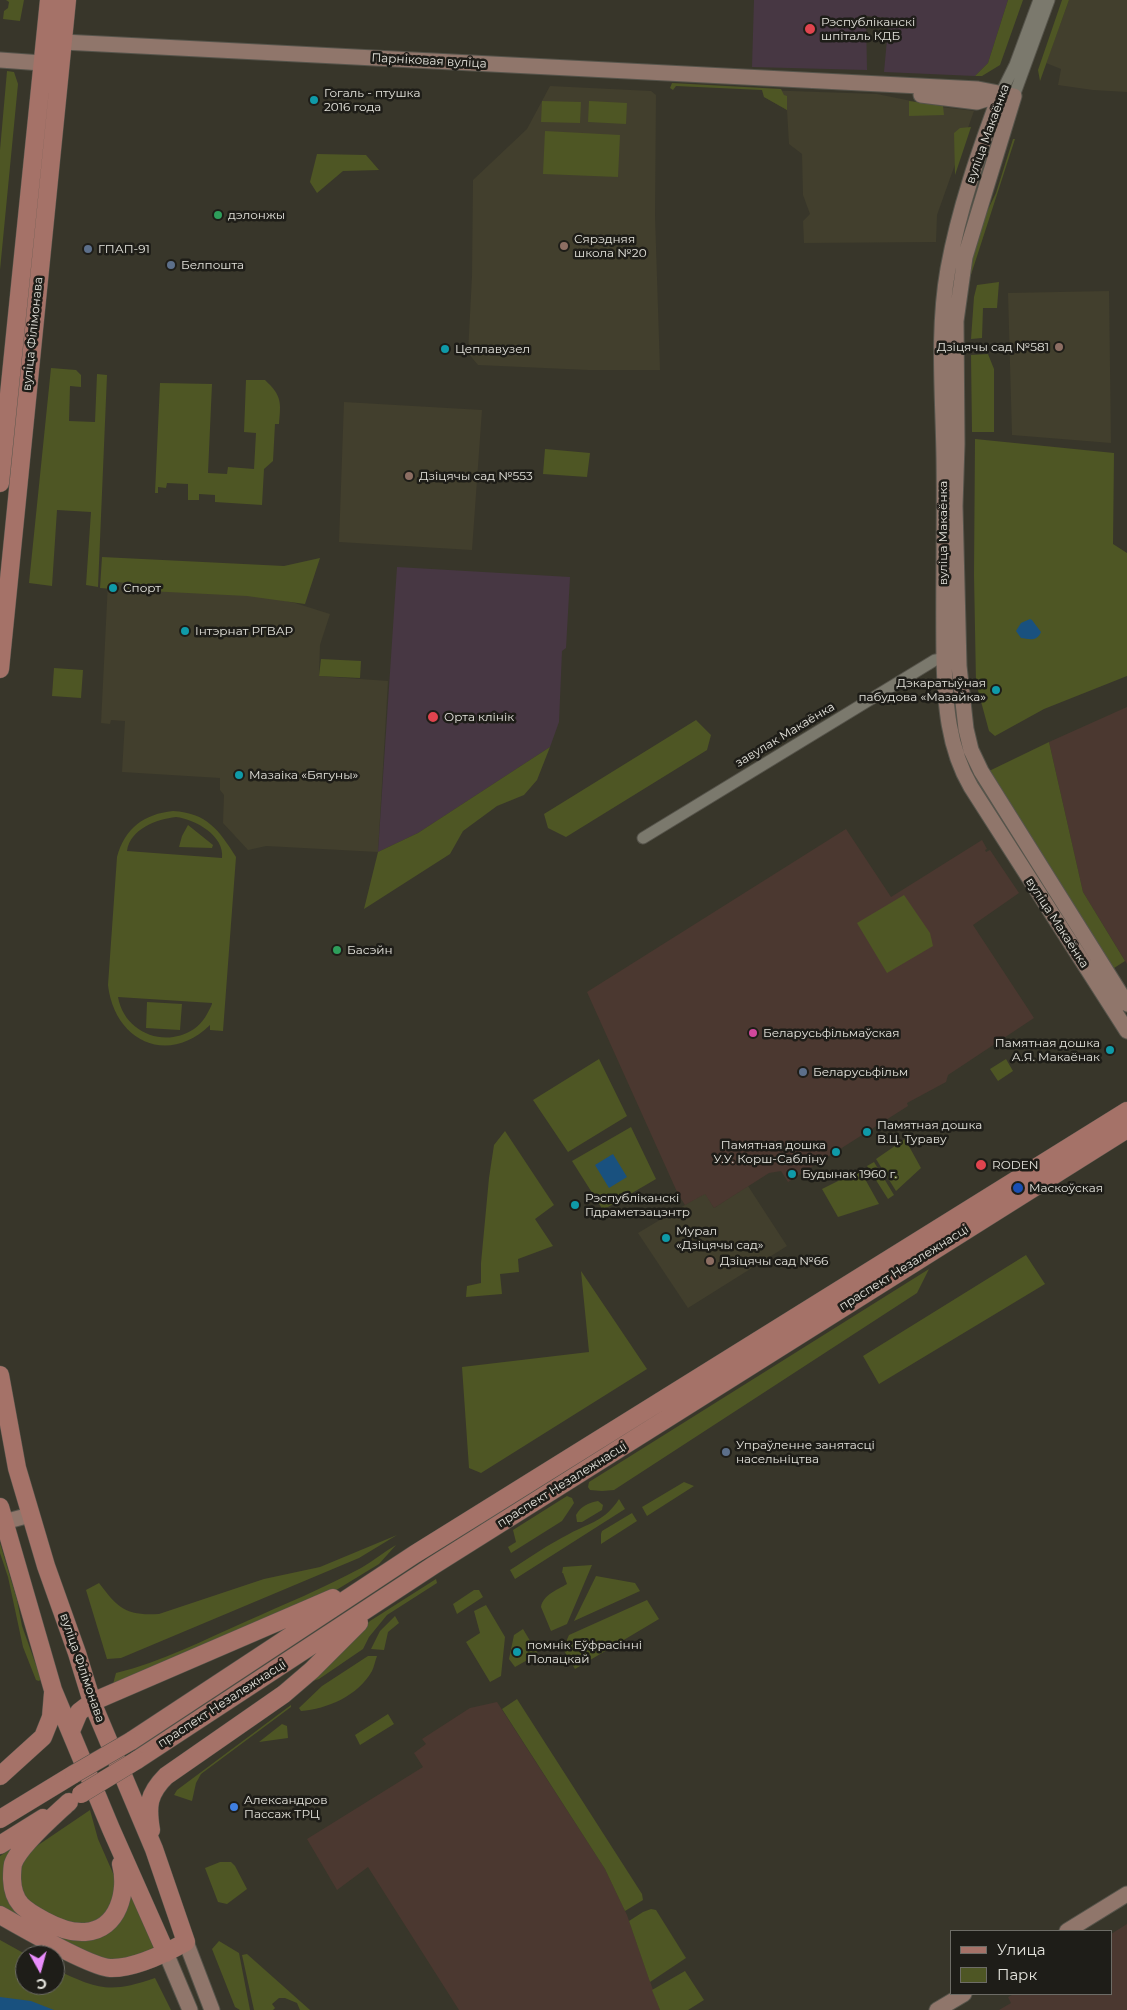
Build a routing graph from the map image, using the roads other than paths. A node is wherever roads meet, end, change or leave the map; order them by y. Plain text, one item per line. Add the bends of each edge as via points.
1 (49, 0) edge
2 (67, 0) edge
3 (1039, 0) edge
4 (1049, 0) edge
5 (63, 42) junction
6 (0, 60) edge
7 (42, 64) junction
8 (1007, 95) junction
9 (21, 281) junction
10 (39, 283) junction
11 (956, 347) junction
12 (941, 348) junction
13 (0, 483) edge
14 (8, 497) edge
15 (3, 614) edge
16 (944, 658) junction
17 (0, 669) edge
18 (975, 759) junction
19 (960, 766) junction
20 (643, 838) dead end
21 (1127, 1004) edge
22 (1127, 1031) edge
23 (1127, 1110) edge
24 (1127, 1129) edge
25 (0, 1375) edge
26 (30, 1515) junction
27 (1, 1517) edge
28 (386, 1573) junction
29 (382, 1600) junction
30 (53, 1690) junction
31 (92, 1702) junction
32 (71, 1731) junction
33 (0, 1776) edge
34 (75, 1798) junction
35 (0, 1819) edge
36 (111, 1829) junction
37 (0, 1845) edge
38 (154, 1850) junction
39 (1127, 1894) edge
40 (0, 1915) edge
41 (1069, 1930) edge
42 (186, 1942) junction
43 (166, 1953) junction
44 (962, 1995) edge
45 (190, 2010) edge
46 (212, 2010) edge
47 (937, 2010) edge

1 - 7 main road, вуліца Філімонава
2 - 5 main road, вуліца Філімонава
3 - 8 street, вуліца Макаёнка
4 - 8 street, вуліца Макаёнка
5 - 7 street
5 - 8 street, Парніковая вуліца via 978,89
5 - 10 main road, вуліца Філімонава
6 - 7 street
7 - 9 main road, вуліца Філімонава
8 - 11 street, вуліца Макаёнка via 965,257 956,321
8 - 12 street, вуліца Макаёнка via 966,192 955,234 944,298
9 - 10 main road
9 - 13 main road, вуліца Філімонава
10 - 14 main road, вуліца Філімонава
11 - 12 street
11 - 18 street, вуліца Макаёнка via 959,666 966,729
12 - 16 street, вуліца Макаёнка
14 - 15 main road, вуліца Філімонава
15 - 17 main road, вуліца Філімонава
16 - 19 street, вуліца Макаёнка via 951,736
16 - 20 street, завулак Макаёнка via 935,660
18 - 19 street
18 - 21 street, вуліца Макаёнка
19 - 22 street, вуліца Макаёнка
23 - 28 main road, праспект Незалежнасці
24 - 29 main road, праспект Незалежнасці
25 - 26 main road, вуліца Філімонава via 17,1468
26 - 27 street
26 - 31 main road, вуліца Філімонава
27 - 30 main road
28 - 31 main road
28 - 35 main road, праспект Незалежнасці, bridge via 131,1741
29 - 34 main road, праспект Незалежнасці, bridge
29 - 38 main road via 284,1694 160,1782 152,1793 149,1806
30 - 32 main road
30 - 33 main road via 51,1717 43,1737
31 - 32 main road via 79,1712
31 - 38 main road, вуліца Філімонава
32 - 36 main road
34 - 36 main road via 33,1837 14,1863 13,1891 22,1907 59,1928 78,1932 95,1930 110,1919 119,1906 124,1882
34 - 37 main road, праспект Незалежнасці
36 - 43 main road
38 - 42 main road, вуліца Філімонава
39 - 41 street
40 - 43 main road via 88,1961 108,1968
42 - 43 main road
42 - 46 street, вуліца Філімонава
43 - 45 street
44 - 47 street

